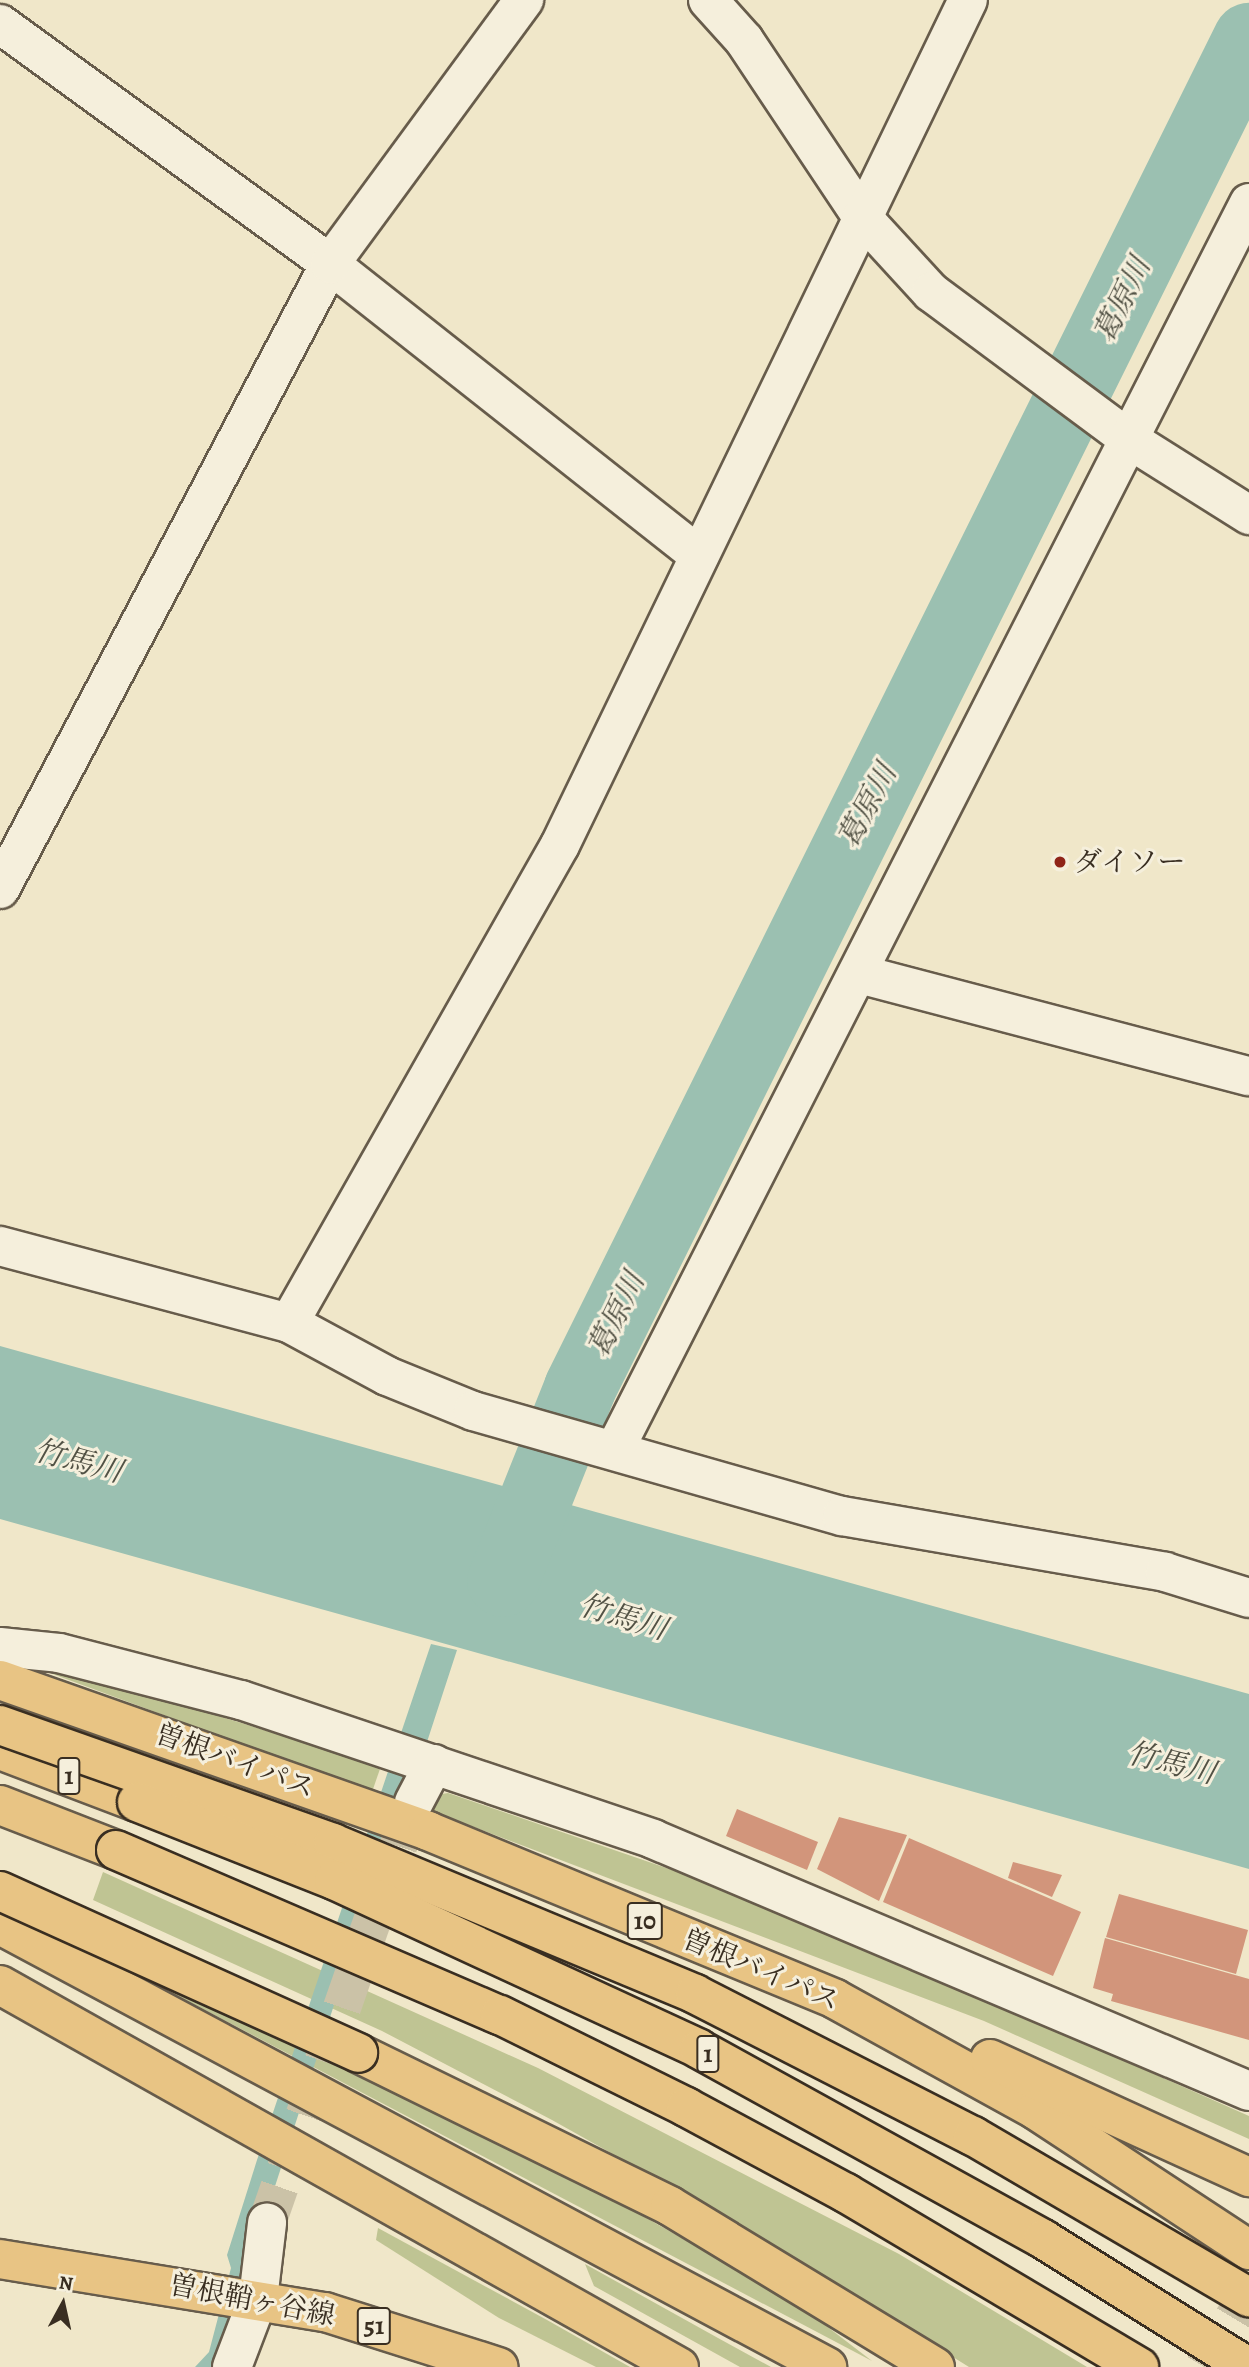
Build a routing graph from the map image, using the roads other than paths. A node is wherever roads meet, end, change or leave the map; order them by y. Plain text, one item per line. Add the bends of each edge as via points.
1 (524, 0) edge
2 (708, 0) edge
3 (968, 0) edge
4 (0, 24) edge
5 (1249, 203) edge
6 (862, 217) junction
7 (330, 264) junction
8 (1130, 440) junction
9 (1249, 515) edge
10 (699, 555) junction
11 (0, 889) edge
12 (859, 974) junction
13 (1249, 1076) edge
14 (0, 1246) edge
15 (289, 1323) junction
16 (615, 1449) junction
17 (1249, 1598) edge
18 (0, 1647) edge
19 (0, 1680) edge
20 (0, 1725) edge
21 (0, 1750) edge
22 (434, 1764) junction
23 (414, 1802) tunnel mouth
24 (0, 1805) edge
25 (0, 1891) edge
26 (0, 1926) edge
27 (0, 1985) edge
28 (835, 1999) junction
29 (1249, 2091) edge
30 (1249, 2178) edge
31 (267, 2222) tunnel mouth
32 (1249, 2249) edge
33 (0, 2259) edge
34 (1249, 2297) edge
35 (252, 2298) junction
36 (232, 2367) edge
37 (498, 2367) edge
38 (679, 2367) edge
39 (827, 2367) edge
40 (935, 2367) edge
41 (1139, 2367) edge
42 (1248, 2367) edge

1 - 7 street
2 - 6 street via 744,40
3 - 6 street
4 - 7 street
5 - 8 street
6 - 8 street via 931,292
6 - 10 street
7 - 10 street
7 - 11 street
8 - 9 street
8 - 12 street
10 - 15 street via 554,857
12 - 13 street
12 - 16 street
14 - 15 street
15 - 16 street via 387,1376 472,1411
16 - 17 street via 842,1516 1165,1572
18 - 22 street via 60,1653 228,1696
19 - 28 main road, 曽根バイパス / 10 via 428,1831
20 - 34 main road, bridge via 333,1843 695,1994 973,2136
21 - 42 main road, 1, bridge via 334,1880 699,2049 1043,2239
22 - 23 street
22 - 29 street via 653,1839
24 - 41 main road, 1, bridge via 308,1930 562,2046 846,2193
25 - 40 main road, bridge via 358,2053 670,2206
26 - 39 main road
27 - 38 main road
28 - 30 main road via 963,2047
28 - 32 main road, 曽根バイパス / 10 via 1035,2110
31 - 35 street
33 - 35 main road, 曽根鞘ヶ谷線 / 51
35 - 36 street
35 - 37 main road, 曽根鞘ヶ谷線 / 51 via 404,2334

